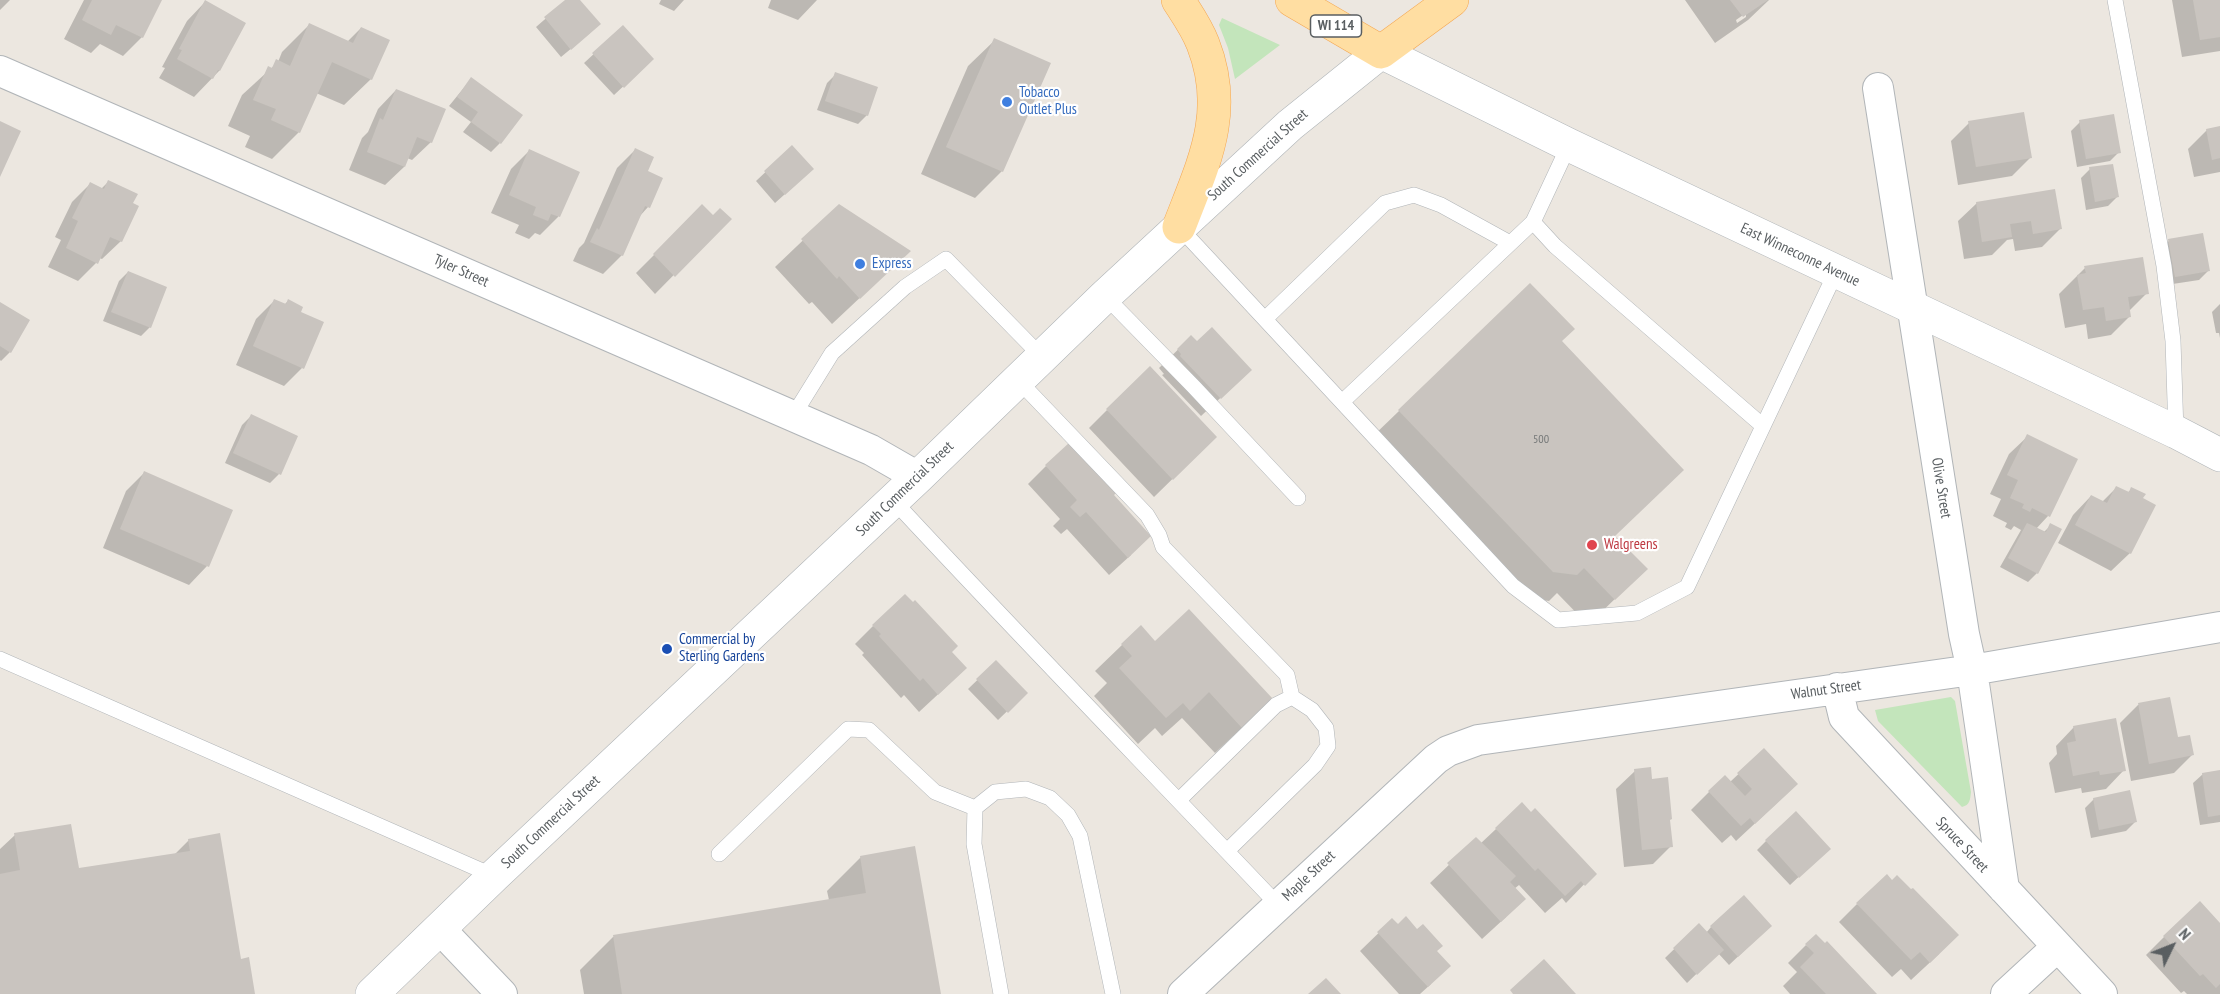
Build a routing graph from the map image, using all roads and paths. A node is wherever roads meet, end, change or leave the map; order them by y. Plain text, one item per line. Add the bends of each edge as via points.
1 (1178, 0) edge
2 (1292, 0) edge
3 (1452, 0) edge
4 (2115, 0) edge
5 (1381, 52) junction
6 (0, 71) edge
7 (1878, 88) dead end
8 (1569, 145) junction
9 (1533, 222) junction
10 (1179, 227) junction
11 (1510, 243) junction
12 (1836, 272) junction
13 (1105, 296) junction
14 (1912, 307) junction
15 (1264, 319) junction
16 (1042, 357) junction
17 (1018, 380) junction
18 (1342, 402) junction
19 (793, 416) junction
20 (1763, 426) junction
21 (2176, 432) junction
22 (2220, 455) edge
23 (918, 477) junction
24 (1298, 498) dead end
25 (893, 500) junction
26 (2220, 627) edge
27 (0, 659) edge
28 (1971, 670) junction
29 (1838, 688) junction
30 (1293, 697) junction
31 (1436, 759) joint
32 (1179, 800) junction
33 (975, 808) junction
34 (1227, 851) junction
35 (719, 854) dead end
36 (494, 876) junction
37 (2004, 889) junction
38 (1278, 905) junction
39 (440, 929) junction
40 (2057, 946) junction
41 (372, 994) edge
42 (502, 994) edge
43 (1001, 994) edge
44 (1113, 994) edge
45 (1184, 994) edge
46 (2006, 994) edge
47 (2102, 994) edge

1 - 10 main road via 1203,43 1214,98 1210,145
2 - 5 main road, WI 114
3 - 5 main road, South Commercial Street
4 - 21 lane via 2163,266 2173,341
5 - 8 main road, East Winneconne Avenue
5 - 10 main road, South Commercial Street via 1290,125
6 - 19 street, Tyler Street
7 - 14 street, Olive Street
8 - 9 lane
8 - 12 main road, East Winneconne Avenue
9 - 11 lane
9 - 20 lane via 1555,246
10 - 13 main road, South Commercial Street
10 - 15 lane
11 - 15 lane via 1414,195 1385,203
11 - 18 lane
12 - 14 main road, East Winneconne Avenue
12 - 20 lane
13 - 16 main road, South Commercial Street
13 - 24 lane
14 - 21 main road, East Winneconne Avenue
14 - 28 street, Olive Street
15 - 18 lane
16 - 17 main road, South Commercial Street
16 - 19 lane via 946,259 905,287 832,353
17 - 23 main road, South Commercial Street
17 - 30 lane via 1147,515 1163,547 1287,675
18 - 20 lane via 1513,586 1558,620 1636,613 1687,586
19 - 23 street, Tyler Street via 871,450
21 - 22 main road, East Winneconne Avenue
23 - 25 main road, South Commercial Street
25 - 32 lane
25 - 36 main road, South Commercial Street
26 - 28 street, Walnut Street
27 - 36 lane
28 - 29 street, Walnut Street
28 - 37 street, Olive Street
29 - 31 street, Walnut Street via 1478,740
29 - 37 street, Spruce Street via 1844,717
30 - 32 lane via 1276,705
30 - 34 lane via 1312,710 1326,728 1328,746 1315,765
31 - 38 street, Maple Street
32 - 34 lane
33 - 35 lane via 935,792 869,730 848,729
33 - 43 lane via 974,844
33 - 44 lane via 995,792 1026,789 1050,798 1068,815 1080,836
34 - 38 lane
36 - 39 main road, South Commercial Street
37 - 40 street, Spruce Street
38 - 45 street, Maple Street
39 - 41 main road, South Commercial Street
39 - 42 street
40 - 46 street
40 - 47 street, Spruce Street

